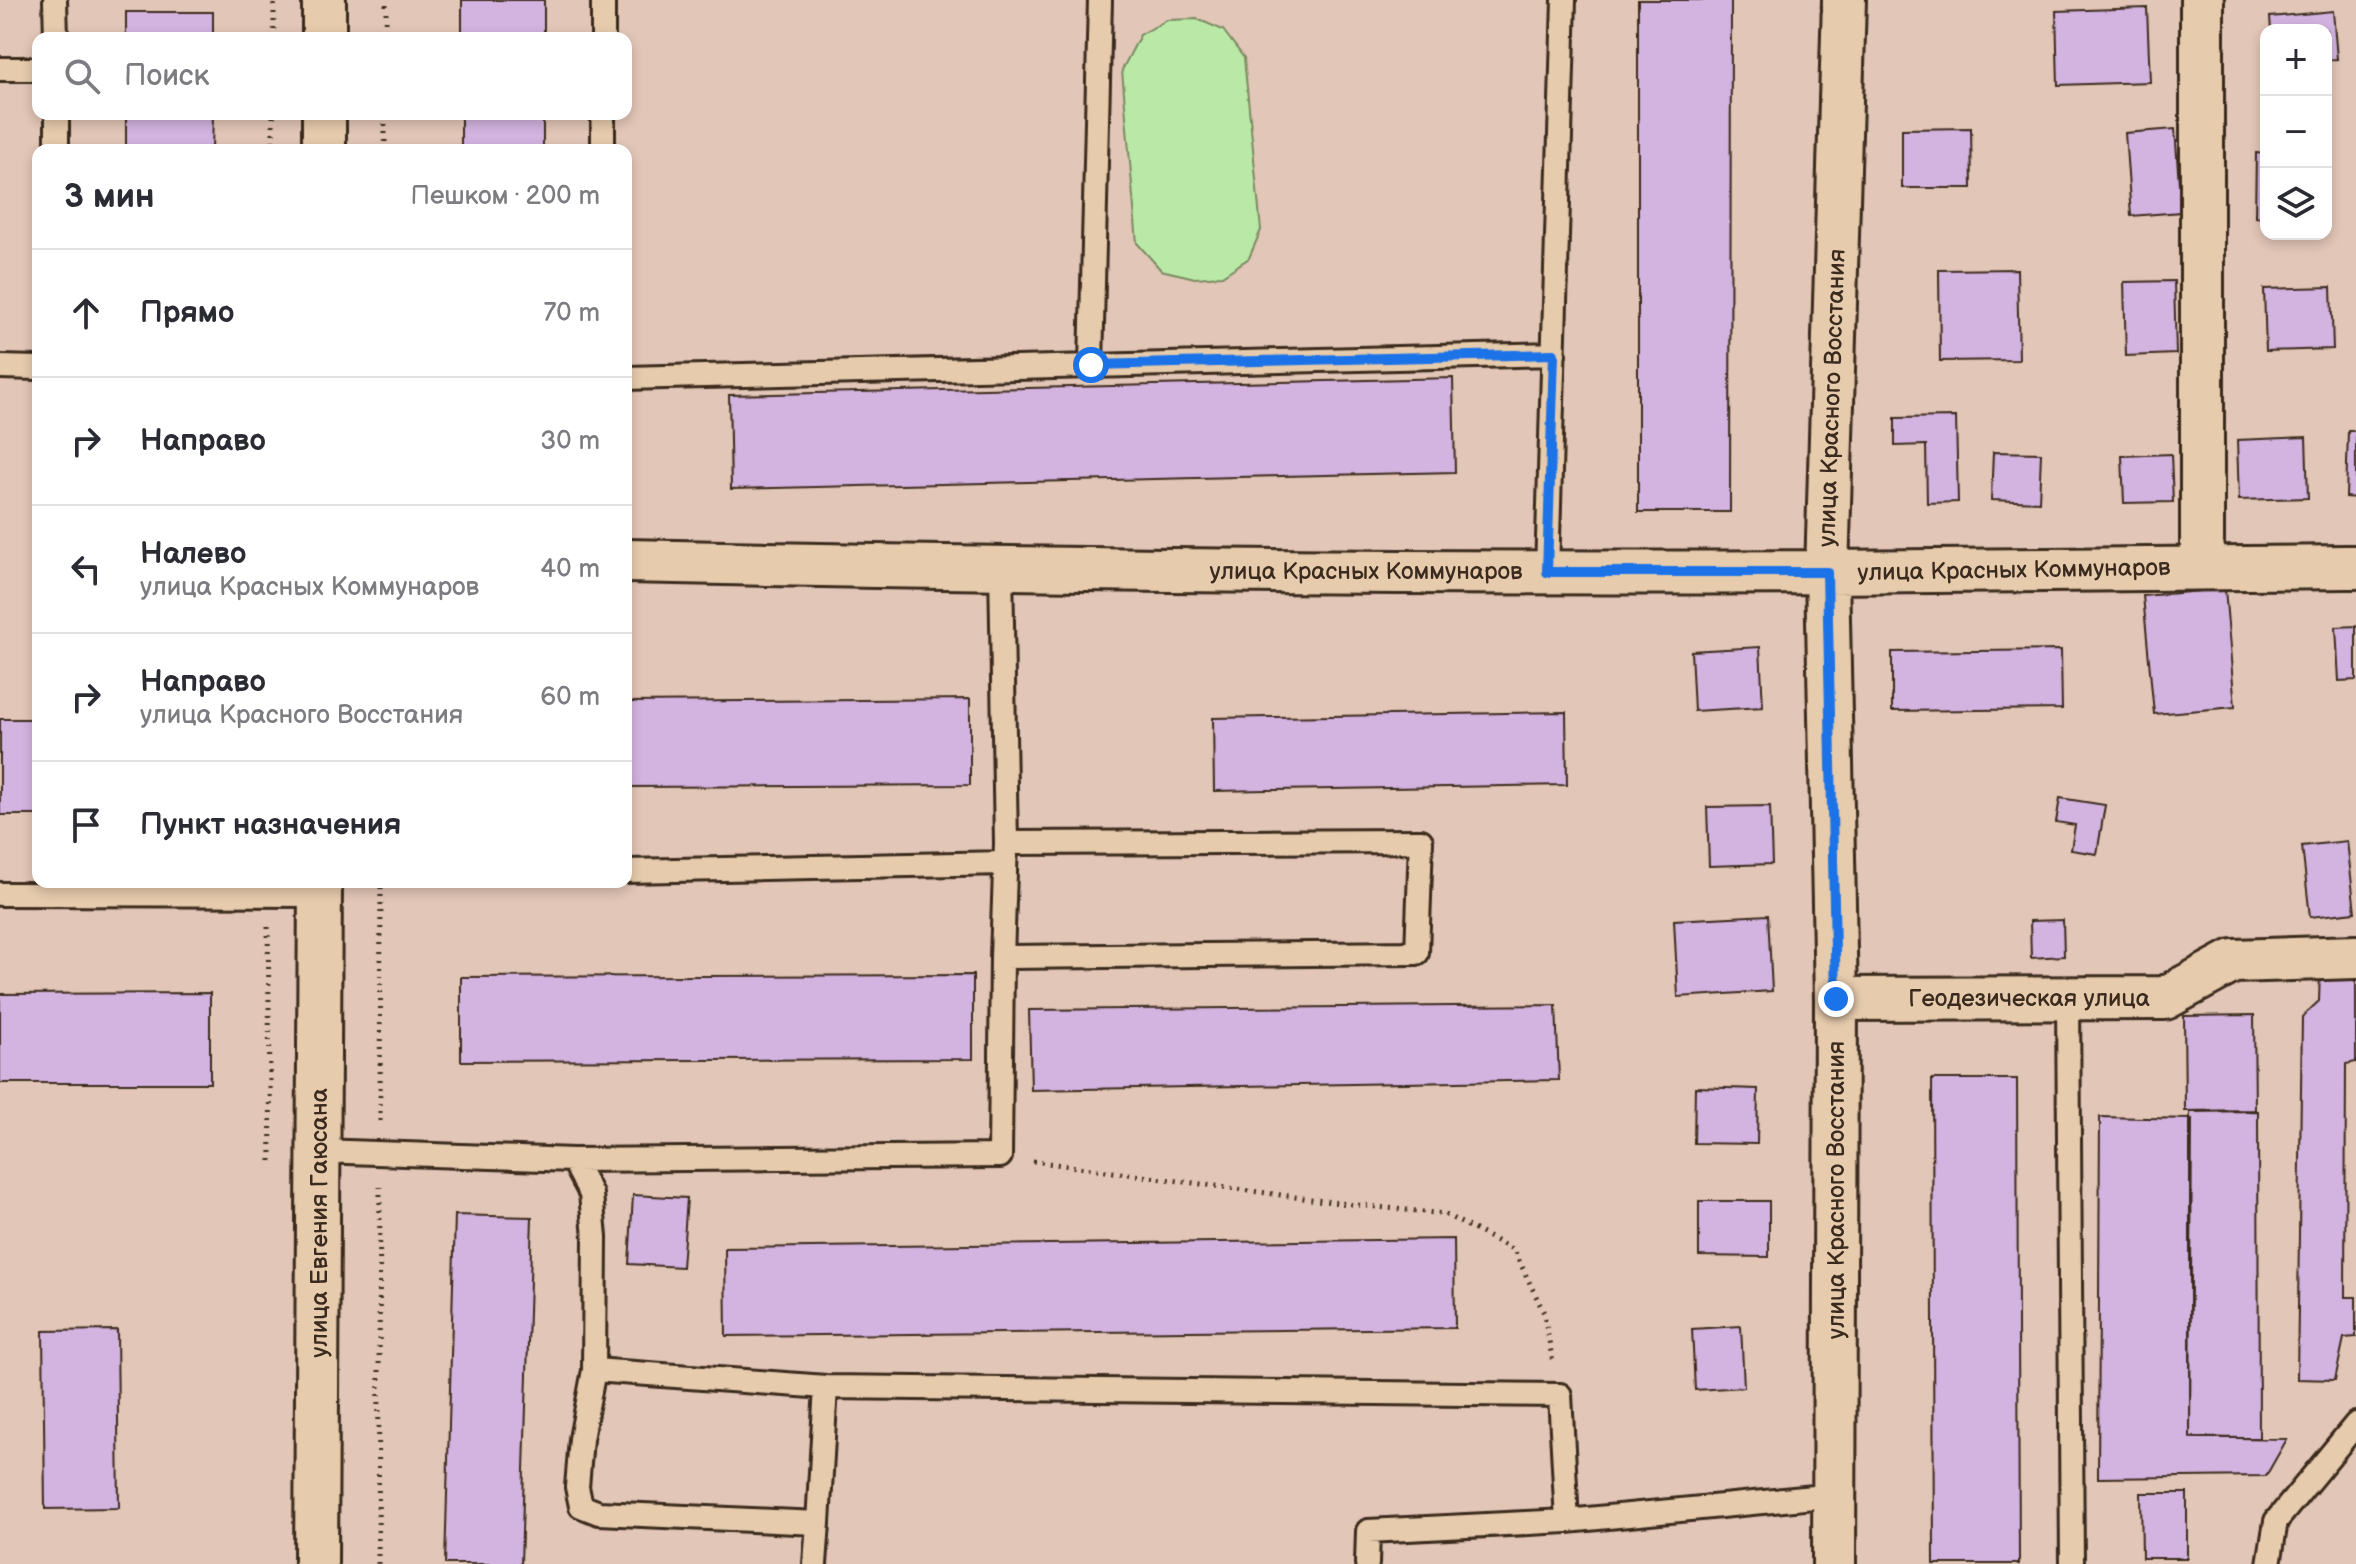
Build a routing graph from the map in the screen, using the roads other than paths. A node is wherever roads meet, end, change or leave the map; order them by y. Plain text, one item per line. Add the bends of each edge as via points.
1 (55, 0) edge
2 (324, 0) edge
3 (603, 0) edge
4 (1100, 0) edge
5 (1564, 0) edge
6 (1844, 0) edge
7 (2202, 0) edge
8 (56, 32) edge
9 (324, 32) edge
10 (603, 32) edge
11 (0, 69) edge
12 (32, 69) edge
13 (57, 120) edge
14 (324, 120) edge
15 (603, 120) edge
16 (57, 144) edge
17 (324, 144) edge
18 (603, 144) edge
19 (1554, 354) junction
20 (1091, 365) junction
21 (0, 367) edge
22 (32, 368) edge
23 (632, 378) edge
24 (632, 561) edge
25 (2356, 567) edge
26 (2202, 568) junction
27 (1001, 569) junction
28 (1547, 572) junction
29 (1827, 572) junction
30 (1005, 853) junction
31 (632, 871) edge
32 (320, 889) edge
33 (0, 894) edge
34 (1002, 957) junction
35 (2356, 957) edge
36 (1836, 999) junction
37 (2068, 999) junction
38 (319, 1151) junction
39 (573, 1160) junction
40 (594, 1370) junction
41 (826, 1387) junction
42 (2356, 1424) edge
43 (1835, 1495) junction
44 (1567, 1521) junction
45 (818, 1523) junction
46 (316, 1564) edge
47 (815, 1564) edge
48 (1367, 1564) edge
49 (1834, 1564) edge
50 (2072, 1564) edge
51 (2269, 1564) edge

1 - 8 lane
2 - 9 street
3 - 10 lane
4 - 20 lane
5 - 19 lane
6 - 29 street, улица Красного Восстания
7 - 26 street, улица Красных Коммунаров
11 - 12 lane
13 - 16 lane
14 - 17 street
15 - 18 lane
19 - 20 lane
19 - 28 lane
20 - 23 lane
21 - 22 lane
24 - 27 street, улица Красных Коммунаров
25 - 26 street, улица Красных Коммунаров
26 - 29 street, улица Красных Коммунаров
27 - 28 street, улица Красных Коммунаров
27 - 30 lane
28 - 29 street, улица Красных Коммунаров
29 - 36 street, улица Красного Восстания
30 - 31 lane
30 - 34 lane
30 - 34 lane via 1421,841 1417,953
32 - 33 lane
32 - 38 street, улица Евгения Гаюсана
34 - 39 lane via 1000,1156
35 - 37 street, Геодезическая улица via 2233,961 2165,998
36 - 37 street, Геодезическая улица
36 - 43 street, улица Красного Восстания
37 - 50 lane
38 - 39 lane
38 - 46 street, улица Евгения Гаюсана
39 - 40 lane via 591,1194
40 - 41 lane
40 - 45 lane via 580,1451 581,1506 599,1513
41 - 44 lane via 1560,1395
41 - 45 lane
42 - 51 lane via 2276,1521
43 - 44 lane
43 - 49 street, улица Красного Восстания
44 - 48 lane via 1368,1531
45 - 47 lane

